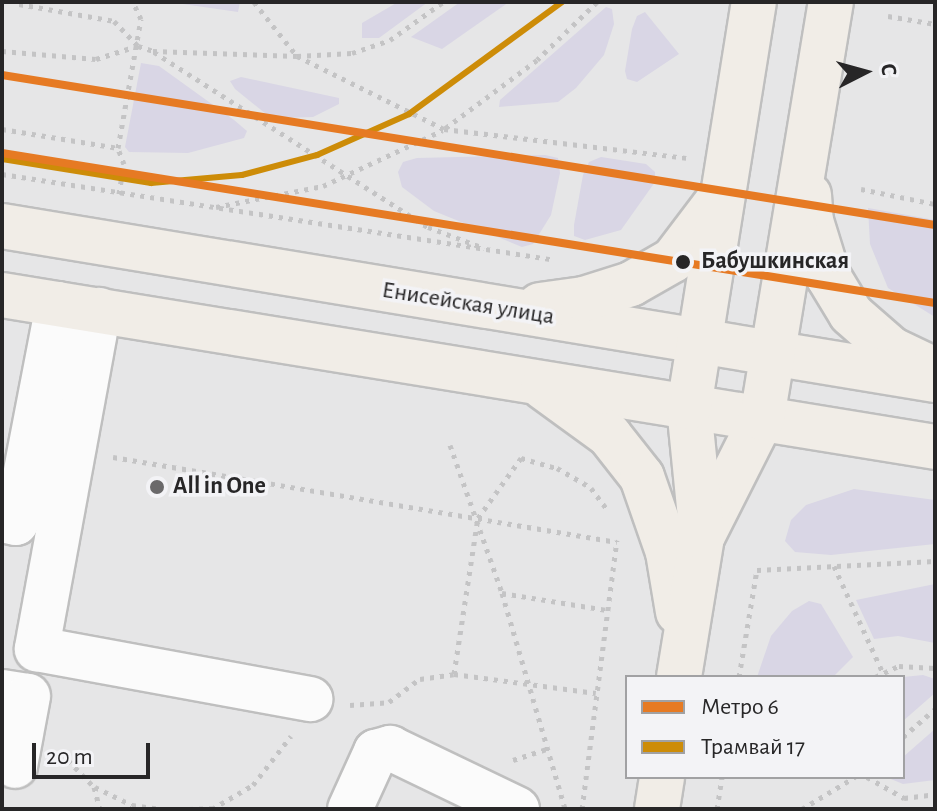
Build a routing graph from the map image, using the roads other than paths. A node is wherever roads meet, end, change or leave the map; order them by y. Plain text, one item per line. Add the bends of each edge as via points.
1 (754, 2) edge
2 (831, 2) edge
3 (806, 158) junction
4 (705, 179) junction
5 (2, 226) edge
6 (2, 295) edge
7 (78, 307) junction
8 (504, 310) junction
9 (700, 340) junction
10 (773, 352) junction
11 (935, 370) edge
12 (935, 380) edge
13 (534, 381) junction
14 (689, 407) junction
15 (762, 418) junction
16 (935, 447) edge
17 (2, 520) edge
18 (702, 537) junction
19 (37, 649) junction
20 (681, 666) edge
21 (15, 694) edge
22 (310, 699) road end
23 (17, 757) road end
24 (662, 779) edge
25 (350, 809) edge
26 (517, 809) edge
27 (657, 809) edge

1 - 4 main road
2 - 3 main road
3 - 10 main road
3 - 11 main road via 811,221 851,314 891,349
4 - 8 main road via 711,215 673,260 631,284 584,299
4 - 9 main road
5 - 8 main road, Енисейская улица
6 - 7 main road
7 - 13 main road
7 - 17 lane via 16,523
7 - 19 lane via 73,451
8 - 9 main road, Енисейская улица
9 - 10 main road, Енисейская улица
9 - 14 main road
10 - 12 main road, Енисейская улица
10 - 15 main road
13 - 14 main road
13 - 20 main road via 609,435 642,477 668,552
14 - 15 main road
14 - 18 main road
15 - 16 main road
15 - 18 main road
18 - 20 main road
19 - 21 lane
19 - 22 lane
21 - 23 lane
24 - 27 main road
25 - 26 lane via 376,752 390,748

